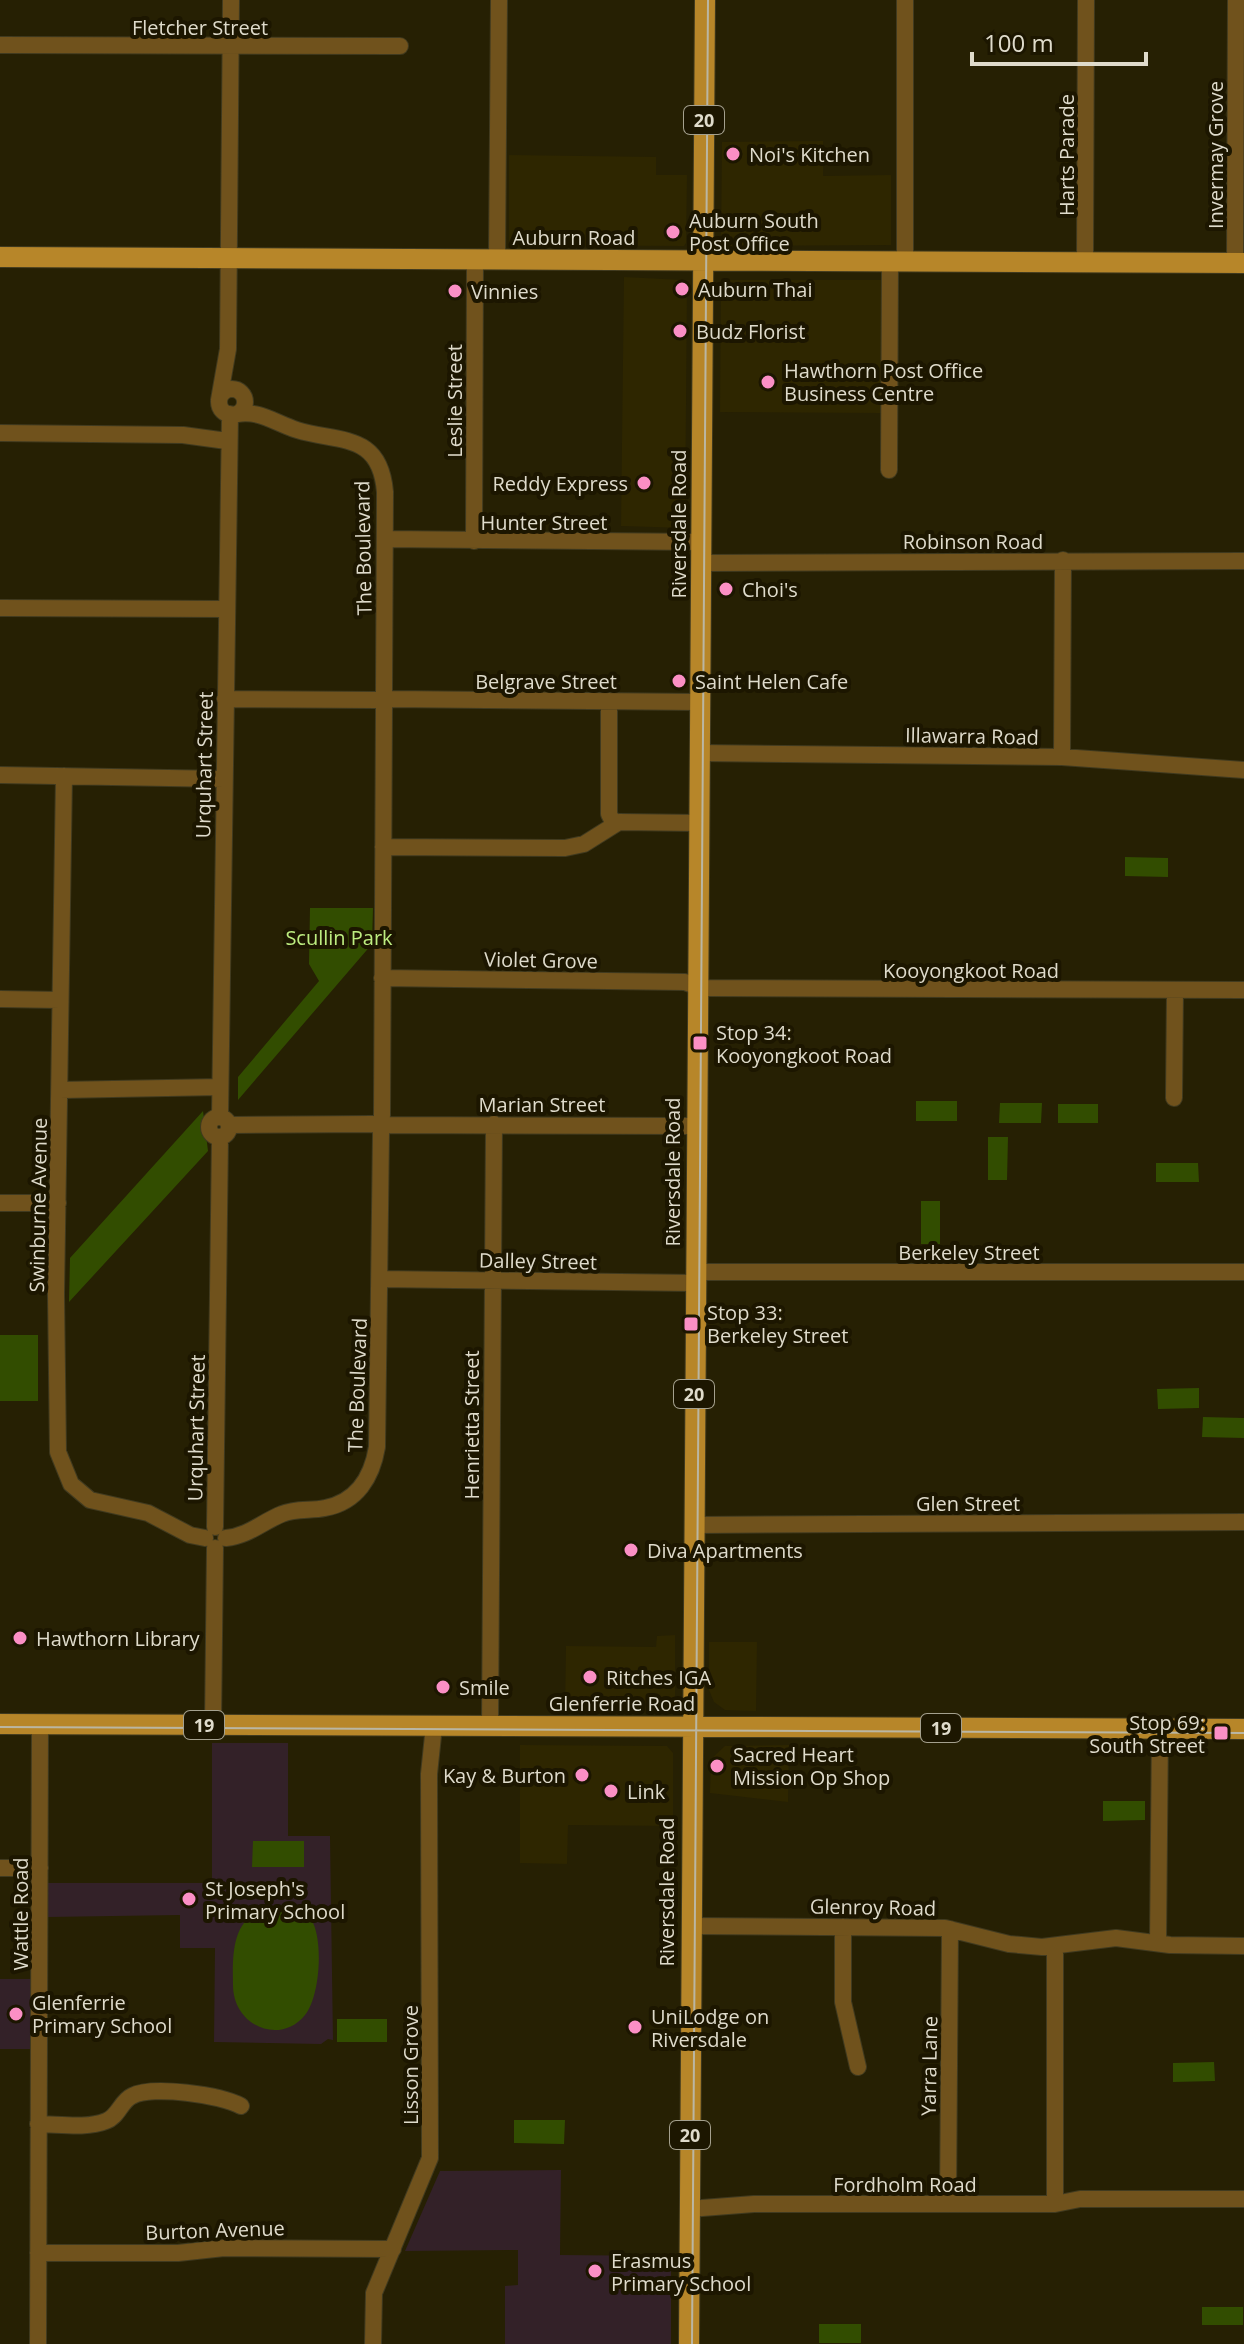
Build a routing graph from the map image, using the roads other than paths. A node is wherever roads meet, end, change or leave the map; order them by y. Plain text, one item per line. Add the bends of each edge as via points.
1 (231, 0) edge
2 (499, 0) edge
3 (705, 0) edge
4 (905, 0) edge
5 (1086, 0) edge
6 (1236, 0) edge
7 (0, 45) edge
8 (400, 46) dead end
9 (230, 47) junction
10 (0, 257) edge
11 (227, 258) junction
12 (475, 260) junction
13 (497, 260) junction
14 (703, 262) junction
15 (897, 262) junction
16 (1085, 263) junction
17 (1239, 263) edge
18 (228, 349) junction
19 (238, 390) junction
20 (219, 400) junction
21 (230, 424) junction
22 (282, 424) junction
23 (0, 433) edge
24 (889, 470) dead end
25 (386, 539) junction
26 (474, 541) junction
27 (702, 553) junction
28 (1063, 560) junction
29 (1244, 561) edge
30 (0, 608) edge
31 (226, 609) junction
32 (225, 699) junction
33 (384, 700) junction
34 (609, 701) junction
35 (700, 702) junction
36 (700, 753) junction
37 (1062, 757) junction
38 (1244, 770) edge
39 (0, 775) edge
40 (64, 776) junction
41 (224, 779) junction
42 (699, 823) junction
43 (614, 824) junction
44 (383, 847) junction
45 (382, 978) junction
46 (698, 987) junction
47 (1175, 990) junction
48 (1244, 990) edge
49 (0, 999) edge
50 (60, 1000) junction
51 (220, 1087) junction
52 (60, 1090) junction
53 (1174, 1098) dead end
54 (381, 1124) junction
55 (494, 1124) junction
56 (696, 1126) junction
57 (223, 1127) junction
58 (0, 1203) edge
59 (58, 1203) junction
60 (1244, 1272) edge
61 (695, 1277) junction
62 (380, 1279) junction
63 (492, 1280) junction
64 (1244, 1522) edge
65 (693, 1525) junction
66 (215, 1538) junction
67 (0, 1724) edge
68 (40, 1724) junction
69 (213, 1725) junction
70 (429, 1726) junction
71 (490, 1727) junction
72 (691, 1728) junction
73 (1160, 1729) junction
74 (1244, 1729) edge
75 (0, 1868) edge
76 (40, 1868) junction
77 (690, 1926) junction
78 (843, 1927) junction
79 (950, 1929) junction
80 (1158, 1943) junction
81 (1244, 1946) edge
82 (1055, 1947) junction
83 (858, 2067) dead end
84 (241, 2106) dead end
85 (38, 2124) junction
86 (1244, 2199) edge
87 (689, 2203) junction
88 (948, 2204) junction
89 (1055, 2204) junction
90 (1244, 2210) edge
91 (393, 2249) junction
92 (38, 2253) junction
93 (38, 2344) edge
94 (373, 2344) edge
95 (689, 2344) edge

1 - 9 street
2 - 13 street
3 - 14 main road, Riversdale Road / 20
4 - 15 street
5 - 16 street, Harts Parade
6 - 17 street, Invermay Grove
7 - 9 street, Fletcher Street
8 - 9 street, Fletcher Street
9 - 11 street
10 - 11 main road, Auburn Road
11 - 12 main road, Auburn Road
11 - 18 street
12 - 13 main road, Auburn Road
12 - 26 street, Leslie Street
13 - 14 main road, Auburn Road
14 - 15 main road, Auburn Road
14 - 27 main road, Riversdale Road / 20
15 - 16 main road, Auburn Road
15 - 24 street
16 - 17 main road, Auburn Road
18 - 19 street
18 - 20 street
19 - 20 street via 224,391
19 - 21 street, Urquhart Street via 244,404
19 - 22 street, The Boulevard
20 - 21 street
21 - 22 street, The Boulevard via 256,412
21 - 23 street via 183,435
21 - 31 street, Urquhart Street
22 - 25 street, The Boulevard via 338,436 369,451 385,485
25 - 26 street, Hunter Street
25 - 33 street, The Boulevard
26 - 27 street, Hunter Street
27 - 28 street, Robinson Road
27 - 35 main road, Riversdale Road / 20
28 - 29 street, Robinson Road
28 - 37 street
30 - 31 street
31 - 32 street, Urquhart Street
32 - 33 street, Belgrave Street
32 - 41 street, Urquhart Street
33 - 34 street, Belgrave Street
33 - 44 street, The Boulevard
34 - 35 street, Belgrave Street
34 - 43 street via 609,811
35 - 36 main road, Riversdale Road / 20
36 - 37 street, Illawarra Road
36 - 42 main road, Riversdale Road / 20
37 - 38 street, Illawarra Road
39 - 40 street
40 - 41 street
40 - 50 street, Swinburne Avenue
41 - 51 street, Urquhart Street
42 - 43 street
42 - 46 main road, Riversdale Road / 20
43 - 44 street via 584,844 565,848
44 - 45 street, The Boulevard
45 - 46 street, Violet Grove via 685,982
45 - 54 street, The Boulevard
46 - 47 street, Kooyongkoot Road
46 - 56 main road, Riversdale Road / 20
47 - 48 street, Kooyongkoot Road
47 - 53 street
49 - 50 street
50 - 52 street, Swinburne Avenue
51 - 52 street
51 - 57 street, Urquhart Street
52 - 59 street, Swinburne Avenue
54 - 55 street, Marian Street
54 - 57 street, Marian Street
54 - 62 street, The Boulevard
55 - 56 street, Marian Street
55 - 63 street, Henrietta Street
56 - 61 main road, Riversdale Road / 20
57 - 66 street, Urquhart Street
58 - 59 street
59 - 66 street, Swinburne Avenue via 57,1436 65,1474 90,1500 148,1513 190,1535
60 - 61 street, Berkeley Street
61 - 63 street, Dalley Street
61 - 65 main road, Riversdale Road / 20
62 - 63 street, Dalley Street
62 - 66 street, The Boulevard via 377,1447 362,1486 327,1508 285,1512 240,1537
63 - 71 street, Henrietta Street
64 - 65 street, Glen Street
65 - 72 main road, Riversdale Road / 20
66 - 69 street, Urquhart Street
67 - 68 main road, Glenferrie Road / 19
68 - 69 main road, Glenferrie Road / 19
68 - 76 street, Wattle Road
69 - 70 main road, Glenferrie Road / 19
70 - 71 main road, Glenferrie Road / 19
70 - 91 street, Lisson Grove via 430,2158
71 - 72 main road, Glenferrie Road / 19
72 - 73 main road, Glenferrie Road / 19
72 - 77 main road, Riversdale Road / 20
73 - 74 main road, Glenferrie Road / 19
73 - 80 street
75 - 76 street
76 - 85 street, Wattle Road
77 - 78 street, Glenroy Road
77 - 87 main road, Riversdale Road / 20
78 - 79 street, Glenroy Road
78 - 83 street via 843,2002
79 - 82 street, Glenroy Road via 1009,1944
79 - 88 street, Yarra Lane
80 - 81 street, Glenroy Road
80 - 82 street, Glenroy Road via 1104,1938
82 - 89 street
84 - 85 street via 194,2094 139,2093 107,2121
85 - 92 street, Wattle Road
86 - 89 street, Fordholm Road via 1080,2199
87 - 88 street, Fordholm Road
87 - 95 main road, Riversdale Road / 20
88 - 89 street, Fordholm Road
89 - 90 street, Fordholm Road via 1080,2209
91 - 92 street, Burton Avenue
91 - 94 street, Lisson Grove via 374,2293
92 - 93 street, Wattle Road

